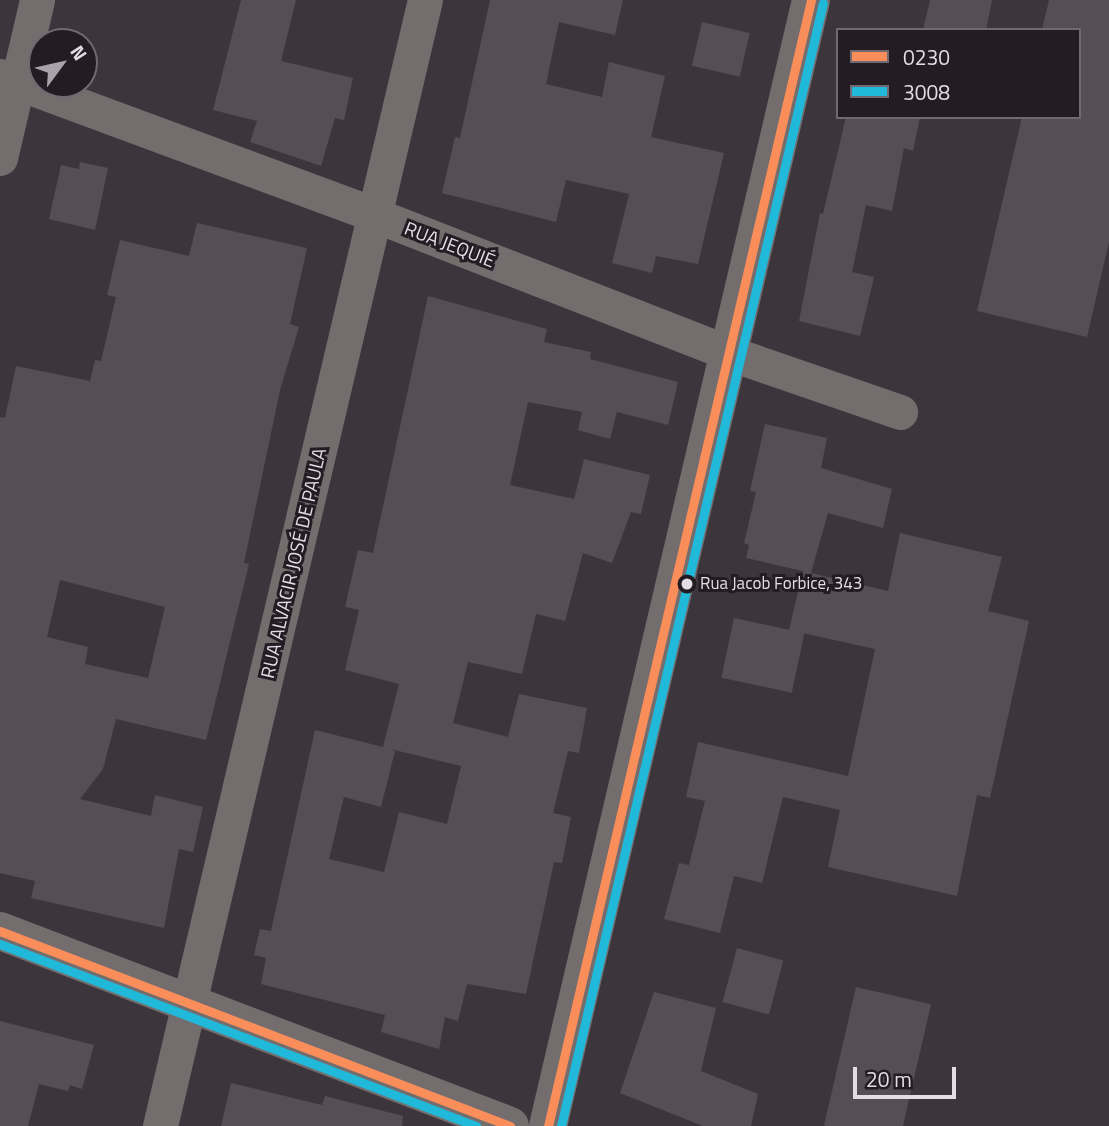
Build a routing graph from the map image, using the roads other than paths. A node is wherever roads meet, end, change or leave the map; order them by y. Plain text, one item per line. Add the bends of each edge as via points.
1 (37, 0) edge
2 (425, 0) edge
3 (811, 0) edge
4 (9, 80) edge
5 (0, 158) edge
6 (375, 215) junction
7 (729, 353) junction
8 (900, 412) dead end
9 (0, 931) edge
10 (189, 1003) junction
11 (160, 1126) edge
12 (510, 1126) edge
13 (548, 1126) edge

1 - 4 street
2 - 6 street, RUA ALVACIR JOSÉ DE PAULA
3 - 7 street
4 - 5 street
4 - 6 street, RUA JEQUIÉ
6 - 7 street, RUA JEQUIÉ
6 - 10 street, RUA ALVACIR JOSÉ DE PAULA
7 - 8 street, RUA JEQUIÉ
7 - 13 street
9 - 10 street
10 - 11 street, RUA ALVACIR JOSÉ DE PAULA
10 - 12 street

